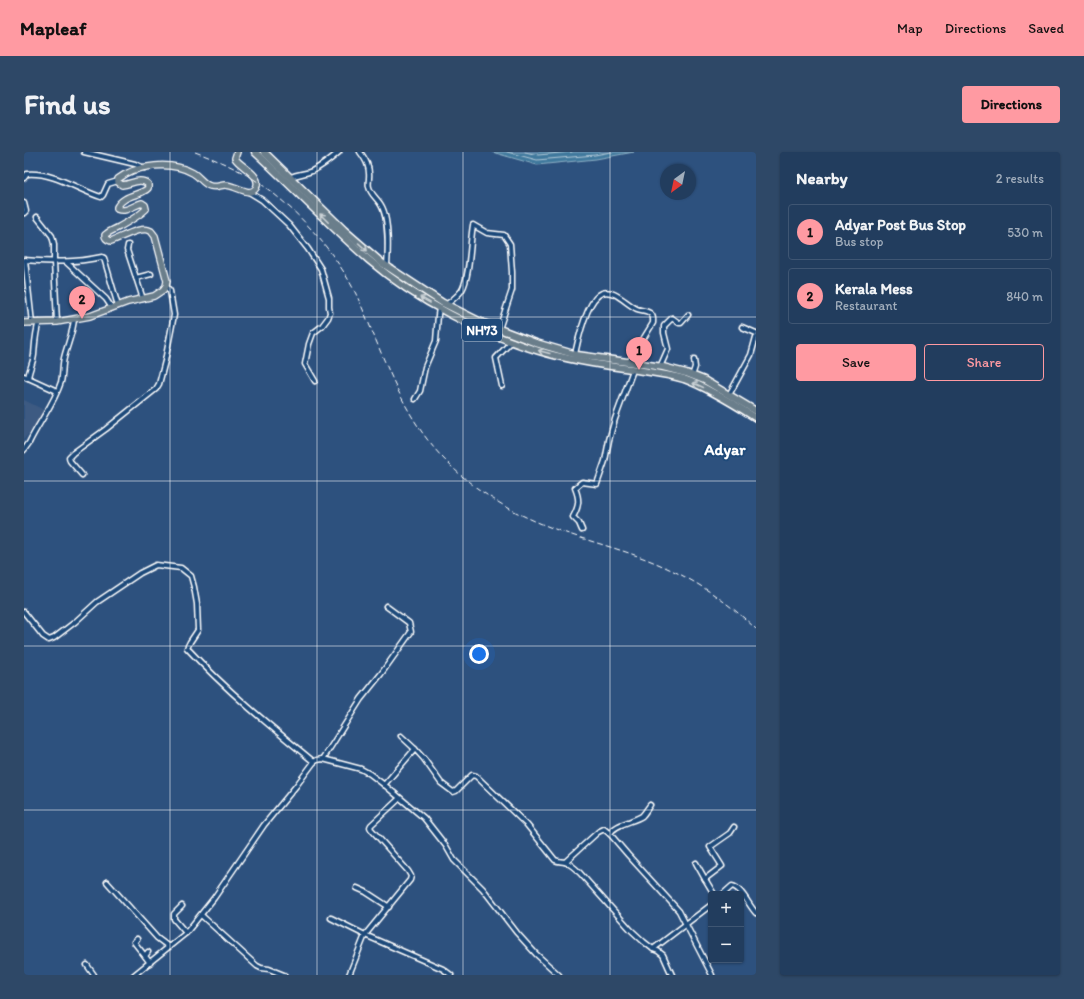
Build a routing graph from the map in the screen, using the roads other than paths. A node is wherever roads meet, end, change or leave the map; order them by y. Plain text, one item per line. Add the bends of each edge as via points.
1 (84, 152) edge
2 (237, 152) edge
3 (256, 152) edge
4 (264, 152) edge
5 (339, 152) edge
6 (360, 152) edge
7 (144, 168) junction
8 (24, 178) edge
9 (291, 178) junction
10 (118, 181) junction
11 (249, 192) junction
12 (24, 203) edge
13 (24, 213) edge
14 (37, 217) dead end
15 (128, 245) dead end
16 (24, 260) edge
17 (54, 262) junction
18 (66, 262) junction
19 (387, 266) junction
20 (150, 274) dead end
21 (136, 278) junction
22 (166, 286) junction
23 (143, 299) junction
24 (446, 305) junction
25 (115, 307) junction
26 (439, 308) junction
27 (688, 315) dead end
28 (74, 319) junction
29 (40, 322) junction
30 (57, 322) junction
31 (24, 323) edge
32 (32, 323) junction
33 (742, 327) dead end
34 (499, 329) junction
35 (756, 333) edge
36 (756, 337) edge
37 (512, 341) junction
38 (575, 354) junction
39 (751, 355) junction
40 (756, 355) edge
41 (583, 358) junction
42 (694, 360) dead end
43 (629, 362) junction
44 (660, 367) junction
45 (633, 370) junction
46 (692, 376) junction
47 (26, 377) edge
48 (315, 382) dead end
49 (502, 386) dead end
50 (57, 391) junction
51 (729, 395) junction
52 (415, 399) dead end
53 (756, 411) edge
54 (756, 418) edge
55 (24, 450) edge
56 (82, 475) dead end
57 (582, 530) dead end
58 (386, 606) dead end
59 (24, 612) edge
60 (401, 736) dead end
61 (415, 749) junction
62 (323, 759) junction
63 (314, 762) junction
64 (384, 785) junction
65 (400, 798) junction
66 (650, 805) dead end
67 (734, 827) dead end
68 (610, 834) junction
69 (565, 862) junction
70 (696, 863) dead end
71 (705, 879) junction
72 (107, 882) dead end
73 (357, 888) dead end
74 (712, 891) edge
75 (726, 891) edge
76 (740, 891) edge
77 (744, 896) edge
78 (182, 906) dead end
79 (389, 907) junction
80 (708, 907) edge
81 (756, 913) edge
82 (201, 915) junction
83 (331, 918) dead end
84 (686, 924) junction
85 (186, 933) junction
86 (365, 935) junction
87 (137, 939) dead end
88 (169, 948) junction
89 (653, 948) junction
90 (150, 963) junction
91 (87, 964) dead end
92 (94, 975) edge
93 (134, 975) edge
94 (284, 975) edge
95 (349, 975) edge
96 (451, 975) edge
97 (559, 975) edge
98 (672, 975) edge
99 (712, 975) edge

1 - 7 street
2 - 11 main road via 237,162 255,176 257,182 255,189
26 -> 3 highway, NH73 via 370,261
4 - 9 highway, NH73
5 - 9 street via 311,171
6 - 19 street via 369,168 371,194 385,214
7 - 10 main road via 119,178
7 - 11 main road via 174,166 185,169 213,187 225,185
8 - 10 street via 27,174 36,173 51,176 100,197 104,195 108,184
9 -> 19 highway, NH73 via 344,230
10 - 22 main road via 122,184 143,181 148,184 148,188 119,203 117,209 121,211 142,203 146,209 118,228 107,232 106,238 111,241 142,230 151,231 155,236 167,281
11 - 48 street via 262,200 289,225 321,269 329,298 330,313 322,326 313,333 309,344 306,364
12 - 13 street
14 - 17 street via 52,236
15 - 21 street via 127,250
16 - 17 street
16 - 32 street
17 - 18 street
17 - 30 street
18 - 25 street
18 - 25 street via 104,258
19 - 24 highway, NH73
20 - 21 street
21 - 23 street
22 - 23 main road via 159,294
22 - 56 street via 170,291 174,315 160,384 106,429 73,452 69,457 70,461
23 - 25 main road
24 - 34 highway, NH73
24 - 34 street via 464,286 473,225 488,232 504,235 510,244 512,290
25 - 28 main road
26 - 37 highway, NH73 via 476,327
26 - 52 street via 436,341
27 - 44 street via 681,323 672,318 664,326 668,349
28 - 30 main road
28 - 50 street
29 - 30 main road
29 - 32 main road
29 - 47 street via 35,336 34,356
31 - 32 main road
33 - 35 street
34 - 38 highway, NH73
36 - 39 street
41 -> 37 highway, NH73 via 539,351
37 - 49 street via 496,358
38 - 41 highway, NH73
38 - 43 street via 584,321 594,299 608,293 647,311 653,317 653,323
39 - 40 street
39 - 51 street
41 - 43 highway, NH73
41 - 45 highway, NH73
42 - 46 street
43 - 44 highway, NH73
44 - 46 highway, NH73
54 -> 45 highway, NH73 via 684,379
45 - 57 street via 615,419 597,484 582,482 575,488 579,496 578,508 573,517
46 - 51 highway, NH73
47 - 50 street
50 - 55 street
51 - 53 highway, NH73
58 - 62 street via 409,623 411,632 361,699
59 - 63 street via 49,640 75,622 97,602 140,573 156,565 181,568 191,576 197,604 198,630 187,648 252,711
60 - 61 street
61 - 64 street
61 - 69 street via 441,783 453,792 472,775 476,776 527,825 555,860
62 - 63 street
62 - 64 street via 361,769
63 - 82 street via 264,825
64 - 65 street
65 - 79 street via 370,827 411,876
65 - 97 street via 424,818 454,860 483,889 536,954
66 - 68 street via 643,815 611,831
67 - 71 street via 730,833 710,847 722,866
68 - 69 street via 604,829 598,832
68 - 84 street via 679,911
69 - 89 street via 572,865 631,930
70 - 71 street
71 - 74 street
72 - 88 street
73 - 79 street
75 - 76 street via 732,886
77 - 81 street
78 - 85 street via 174,914 174,919
79 - 86 street
80 - 84 street
82 - 85 street
82 - 94 street via 257,966
83 - 86 street
84 - 89 street
84 - 99 street
85 - 88 street
86 - 95 street
86 - 96 street
87 - 90 street via 134,942 147,954
88 - 90 street
89 - 98 street via 663,955
90 - 93 street
91 - 92 street

